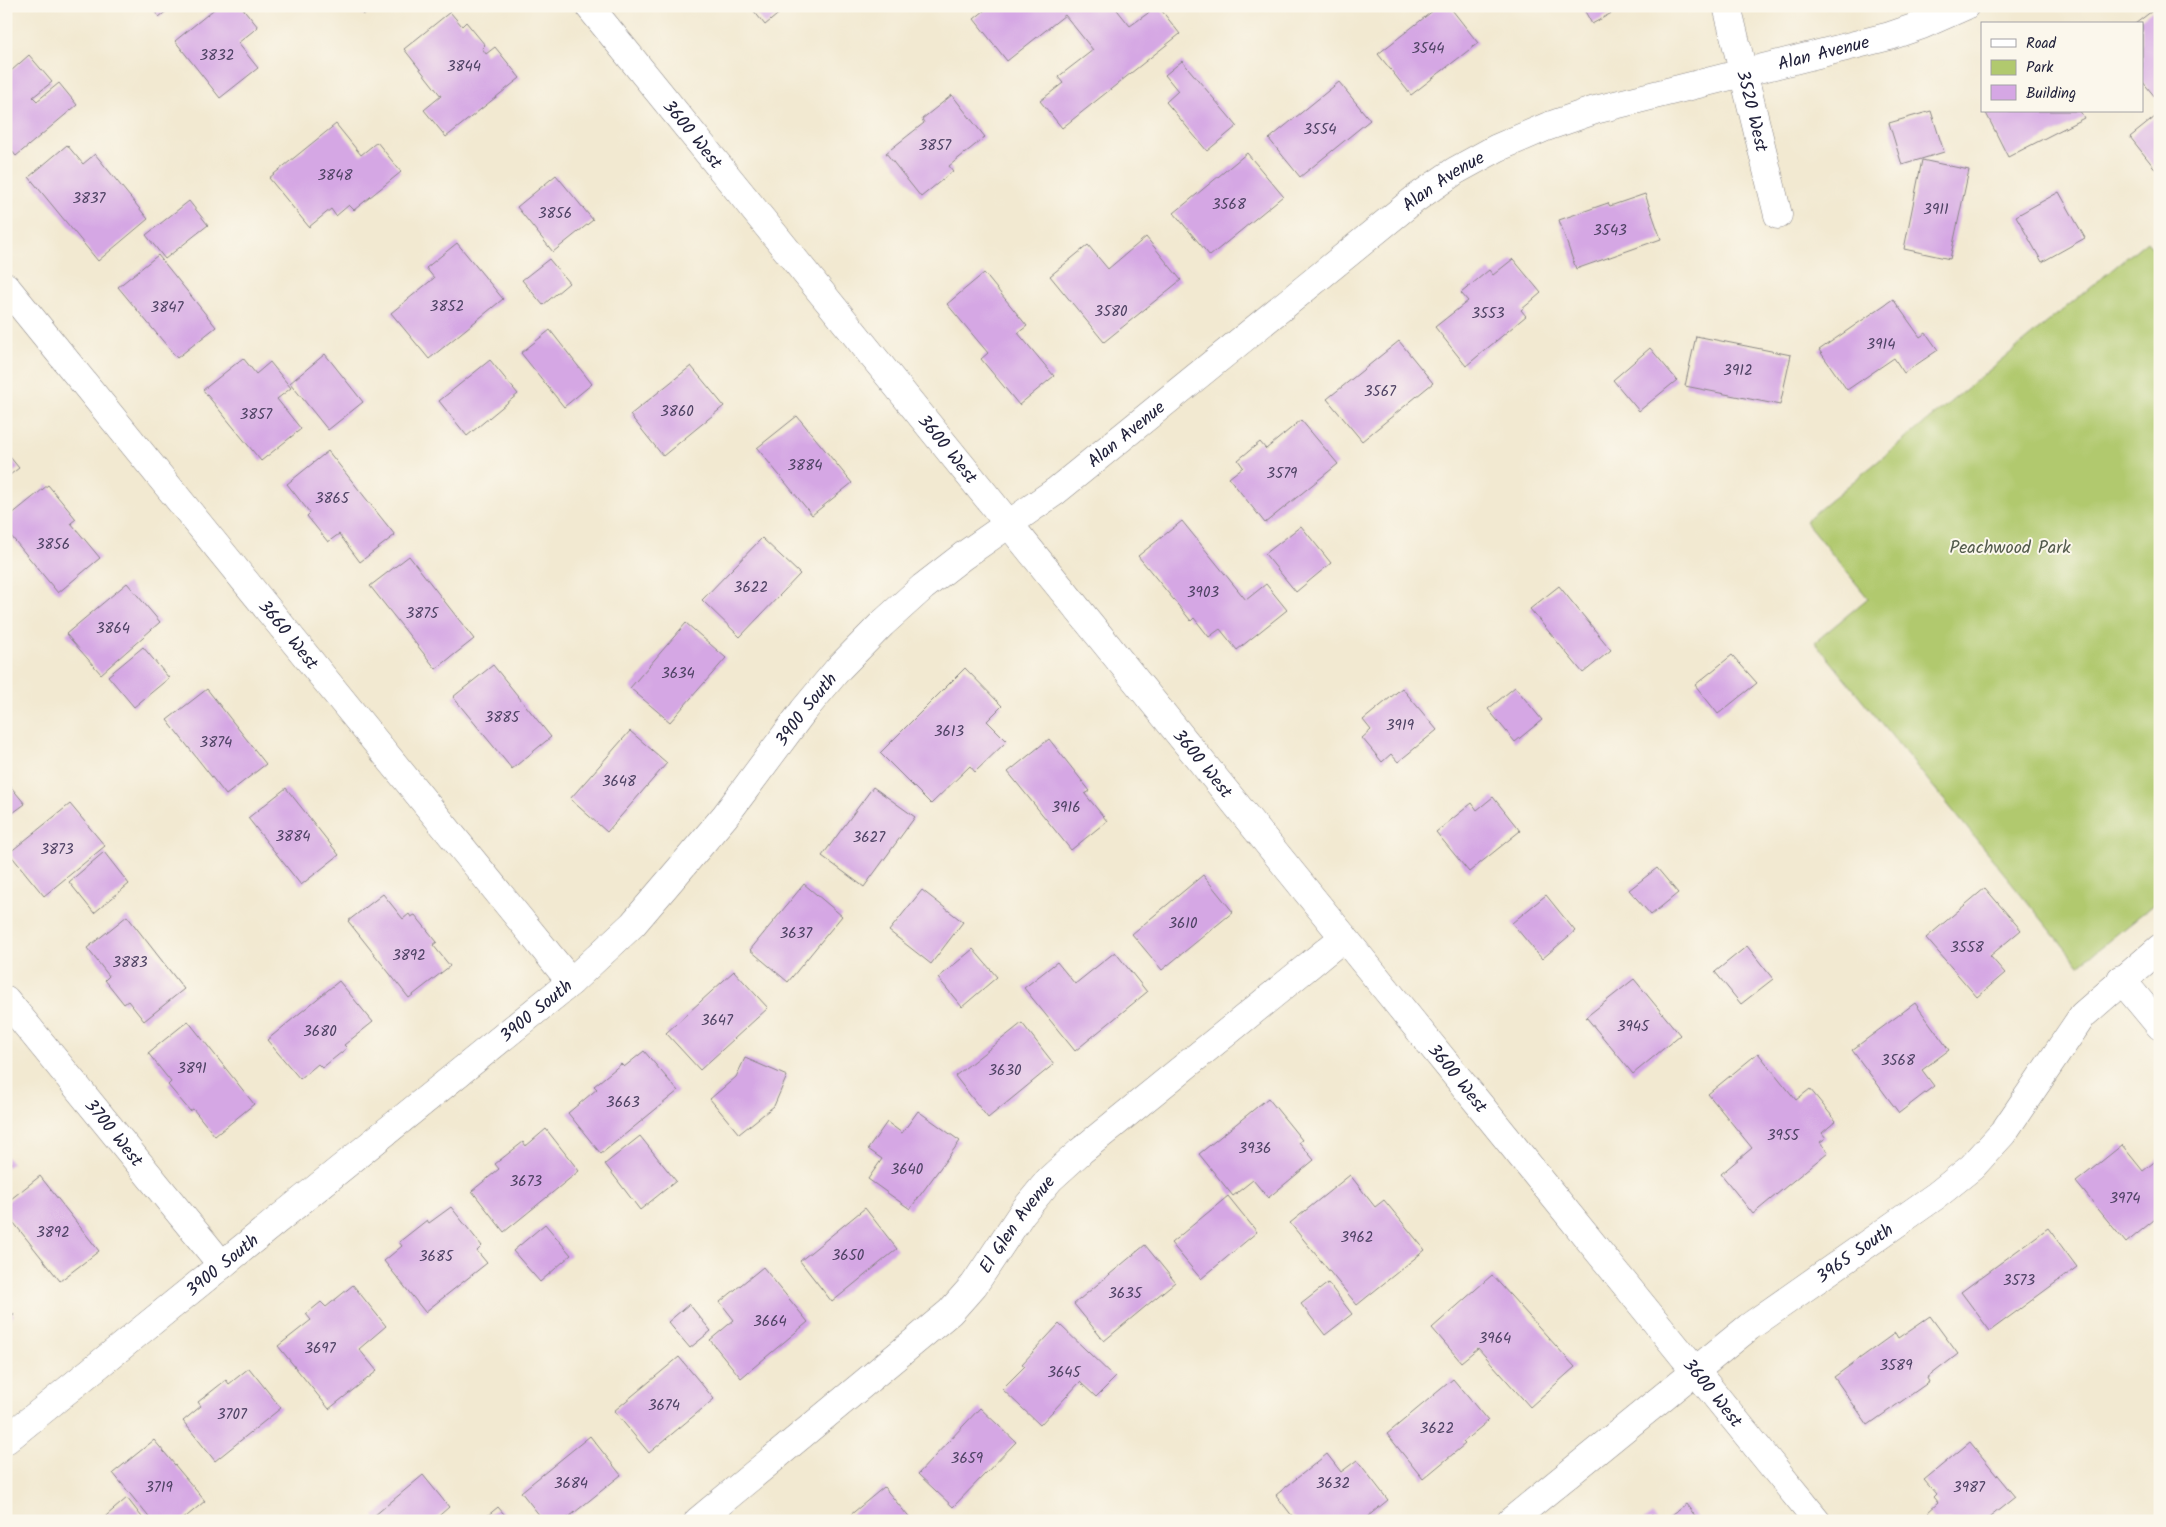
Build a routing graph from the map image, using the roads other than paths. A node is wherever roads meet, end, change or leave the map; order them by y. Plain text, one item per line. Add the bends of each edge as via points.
1 (589, 6) edge
2 (1728, 6) edge
3 (1966, 6) edge
4 (1744, 73) junction
5 (1778, 214) dead end
6 (6, 287) edge
7 (1008, 523) junction
8 (1344, 937) junction
9 (2160, 948) edge
10 (2121, 979) junction
11 (571, 982) junction
12 (6, 1000) edge
13 (2160, 1026) edge
14 (222, 1265) junction
15 (1696, 1371) junction
16 (6, 1440) edge
17 (698, 1521) edge
18 (1511, 1521) edge
19 (1817, 1521) edge

1 - 7 street, 3600 West
2 - 4 street, 3520 West
3 - 4 street, Alan Avenue via 1890,36
4 - 5 street, 3520 West
4 - 7 street, Alan Avenue via 1595,110 1505,145 1455,172 1373,231 1056,491
6 - 11 street, 3660 West
7 - 8 street, 3600 West
7 - 11 street, 3900 South via 923,587 839,668 725,816 633,924
8 - 15 street, 3600 West
8 - 17 street, El Glen Avenue via 1075,1156 1036,1194 974,1285 950,1312
9 - 10 street, 3965 South
10 - 13 street
10 - 15 street, 3965 South via 2083,1015 2003,1133 1972,1167 1937,1195 1766,1313
11 - 14 street, 3900 South
12 - 14 street, 3700 West
14 - 16 street, 3900 South
15 - 18 street, 3965 South
15 - 19 street, 3600 West

